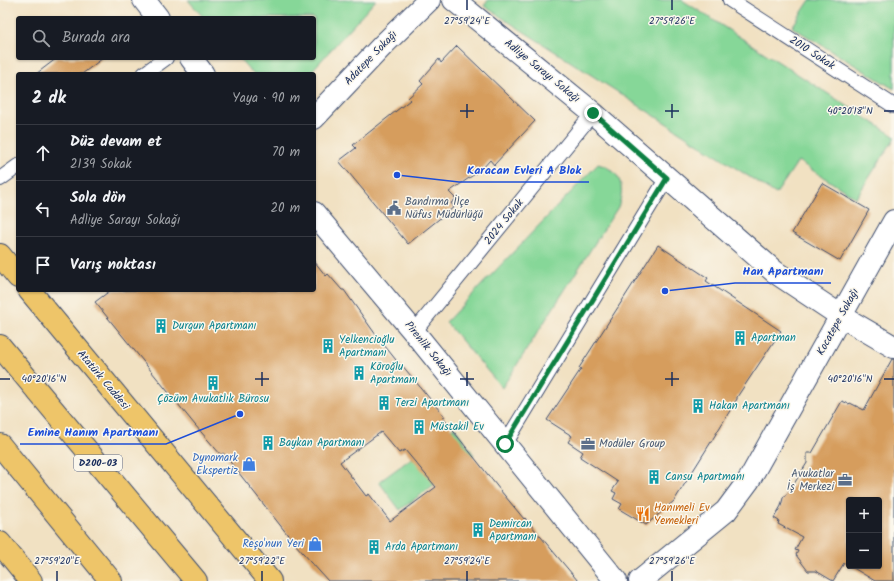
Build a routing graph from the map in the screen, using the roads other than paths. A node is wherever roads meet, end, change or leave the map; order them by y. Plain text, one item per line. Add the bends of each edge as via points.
1 (144, 0) edge
2 (429, 0) edge
3 (454, 0) edge
4 (730, 0) edge
5 (156, 16) edge
6 (163, 60) edge
7 (192, 60) edge
8 (147, 72) edge
9 (202, 72) edge
10 (894, 106) edge
11 (593, 113) junction
12 (316, 116) edge
13 (16, 168) edge
14 (667, 178) junction
15 (0, 180) edge
16 (316, 215) edge
17 (894, 221) edge
18 (0, 256) edge
19 (16, 275) edge
20 (31, 292) edge
21 (841, 316) junction
22 (414, 332) junction
23 (0, 346) edge
24 (894, 347) edge
25 (505, 444) junction
26 (0, 445) edge
27 (0, 543) edge
28 (31, 581) edge
29 (111, 581) edge
30 (196, 581) edge
31 (270, 581) edge
32 (616, 581) edge
33 (640, 581) edge

1 - 5 street
2 - 12 street, Adatepe Sokağı
3 - 11 street, Adliye Sarayı Sokağı
4 - 10 lane, 2010 Sokak
6 - 8 lane
7 - 9 street
11 - 14 street, Adliye Sarayı Sokağı
11 - 22 lane, 2024 Sokak
13 - 15 lane
14 - 21 street, Adliye Sarayı Sokağı via 775,272
14 - 25 lane
16 - 22 street, Pirenlik Sokağı
17 - 21 street, Kocatepe Sokağı
18 - 19 main road
20 - 31 main road, Atatürk Caddesi
21 - 24 street, Adliye Sarayı Sokağı
21 - 33 street, Kocatepe Sokağı via 750,480 726,511
22 - 25 street, Pirenlik Sokağı
23 - 30 main road, D200-03
25 - 32 street, Pirenlik Sokağı
26 - 29 main road
27 - 28 main road

